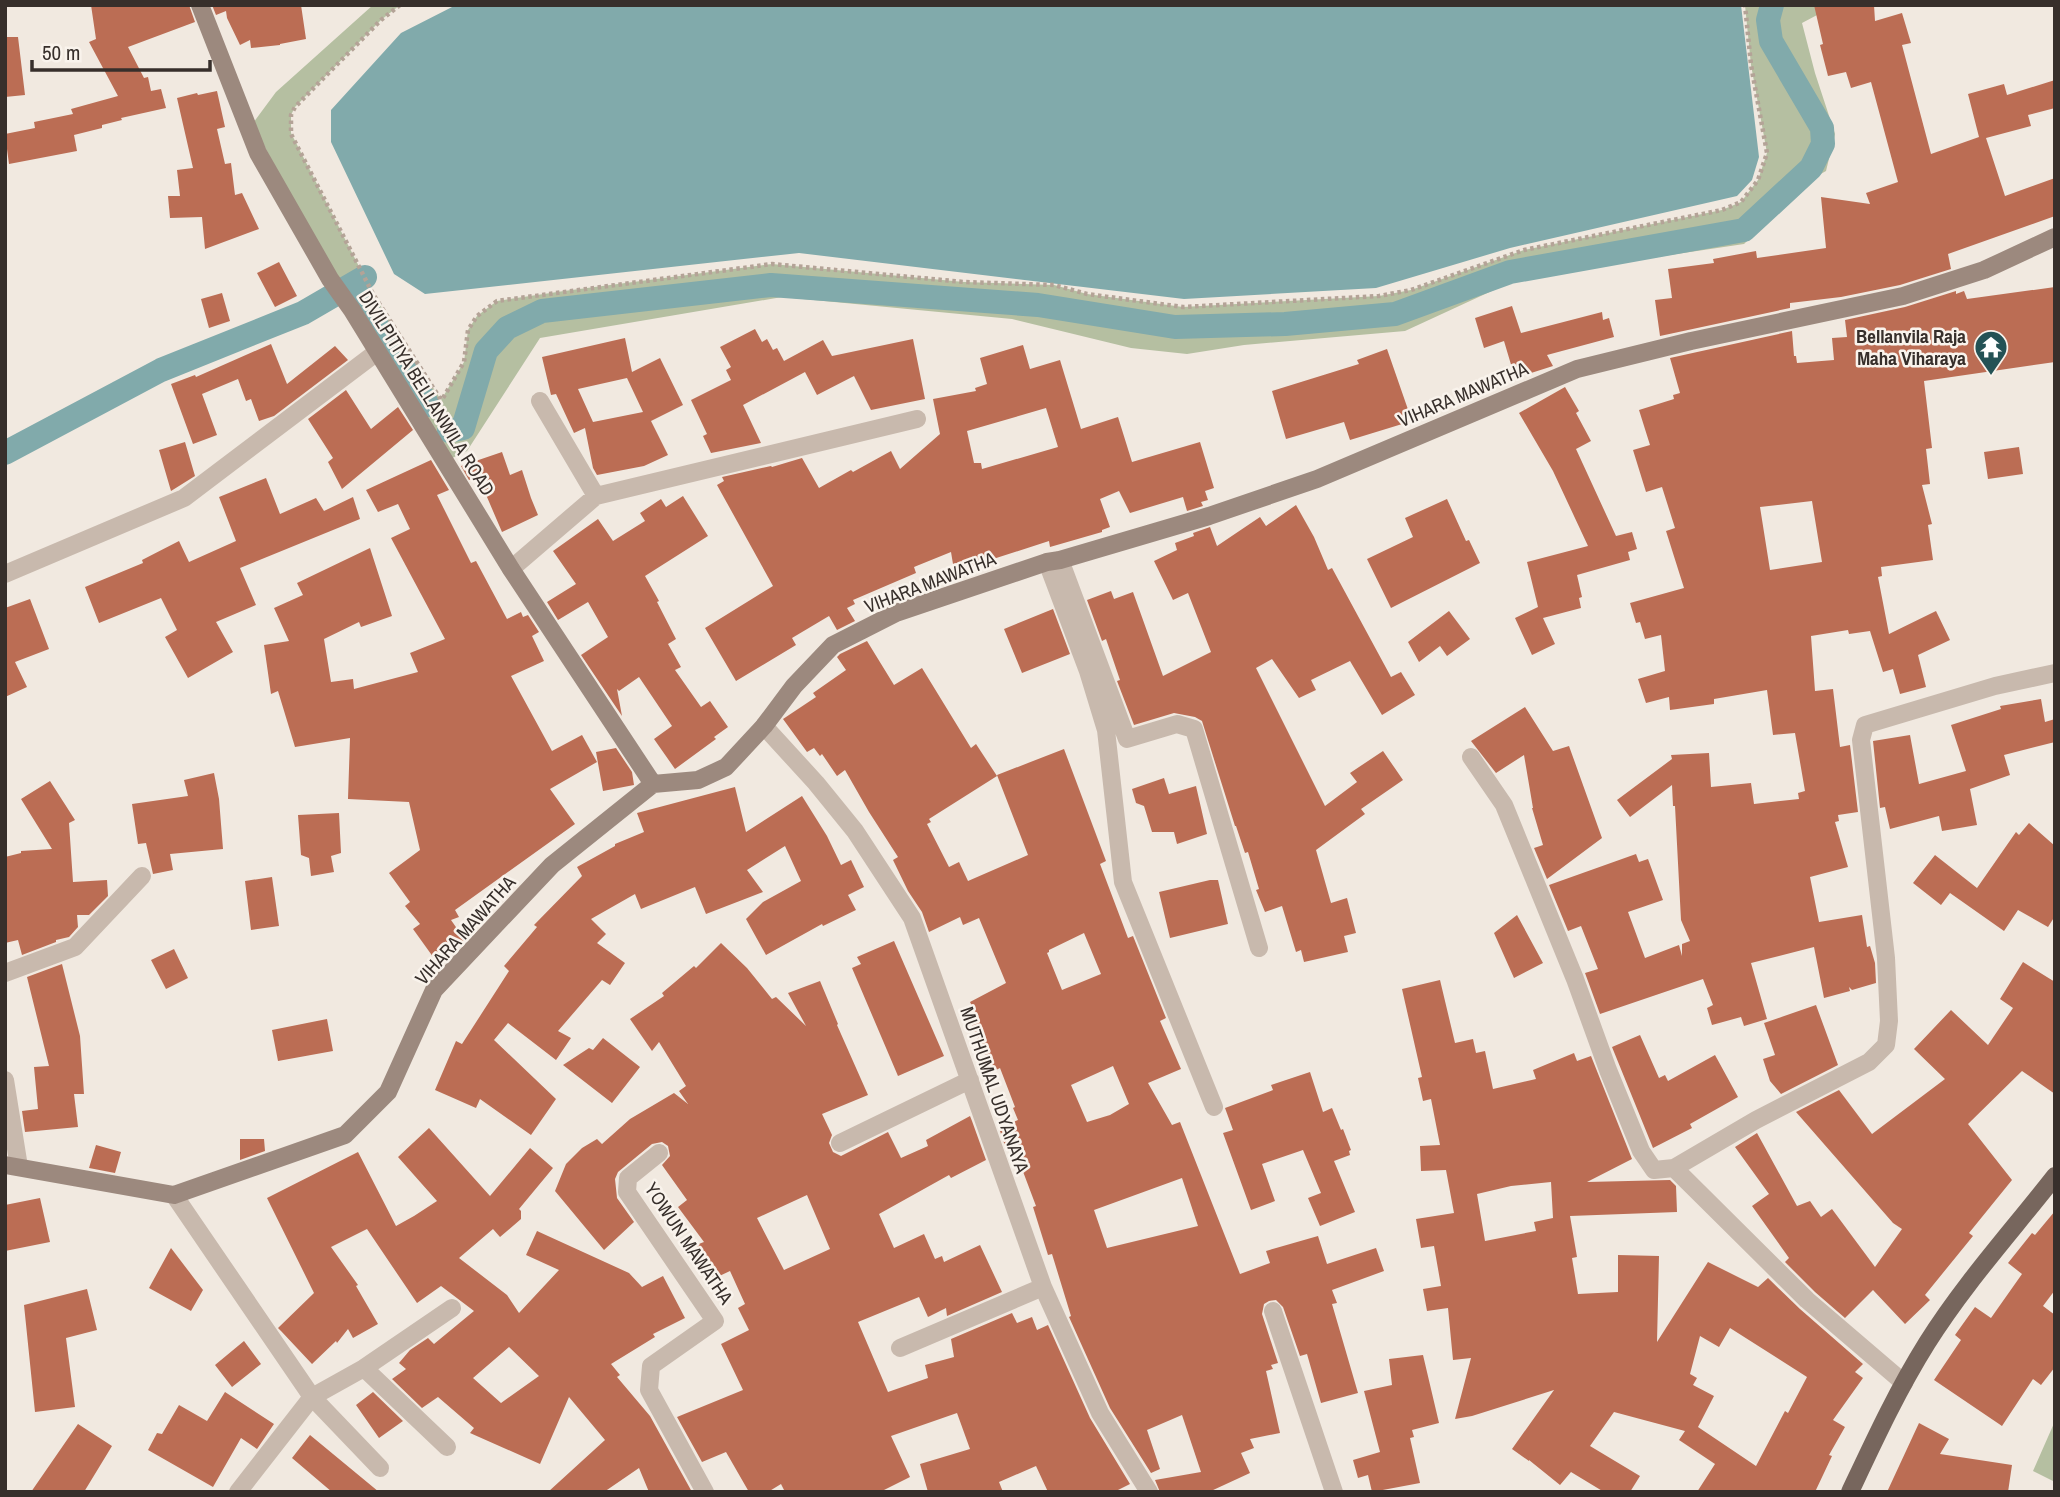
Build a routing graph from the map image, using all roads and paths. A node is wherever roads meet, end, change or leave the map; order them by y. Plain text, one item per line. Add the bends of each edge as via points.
1 (200, 5) edge
2 (400, 5) edge
3 (1745, 5) edge
4 (2055, 237) edge
5 (377, 352) junction
6 (540, 401) dead end
7 (917, 419) dead end
8 (596, 496) junction
9 (1053, 561) junction
10 (511, 569) junction
11 (5, 573) edge
12 (2055, 673) edge
13 (764, 726) junction
14 (1471, 757) dead end
15 (653, 784) junction
16 (142, 876) dead end
17 (1259, 948) dead end
18 (5, 974) edge
19 (5, 1080) edge
20 (970, 1080) junction
21 (1213, 1107) dead end
22 (840, 1143) dead end
23 (659, 1153) dead end
24 (12, 1166) edge
25 (1674, 1168) junction
26 (2055, 1176) edge
27 (174, 1195) junction
28 (1043, 1287) junction
29 (452, 1308) dead end
30 (1273, 1311) dead end
31 (900, 1348) dead end
32 (363, 1368) junction
33 (1904, 1382) junction
34 (312, 1397) junction
35 (447, 1447) dead end
36 (380, 1468) dead end
37 (238, 1492) edge
38 (705, 1492) edge
39 (1149, 1492) edge
40 (1334, 1492) edge
41 (1850, 1492) edge

1 - 5 street, DIVILPITIYA BELLANWILA ROAD via 258,153
2 - 3 path via 295,107 291,134 373,294 441,400 464,362 468,330 477,316 497,301 564,290 772,264 964,282 1054,285 1184,307 1379,296 1411,290 1524,250 1722,210 1741,202 1758,180 1767,153
4 - 9 street, VIHARA MAWATHA via 1984,271 1903,296 1577,369 1317,479
5 - 10 street, DIVILPITIYA BELLANWILA ROAD
5 - 11 street via 184,498
6 - 8 street
7 - 8 street
8 - 10 street
9 - 13 street, VIHARA MAWATHA via 896,613 833,645
9 - 17 street via 1127,739 1177,724 1194,729
9 - 21 street via 1106,730 1123,882
10 - 15 street, DIVILPITIYA BELLANWILA ROAD
12 - 25 street via 1865,725 1862,752 1886,958 1886,1045 1870,1062
13 - 15 street, VIHARA MAWATHA via 726,768 698,780
13 - 20 street, MUTHUMAL UDYANAYA via 855,831 912,918
14 - 25 street via 1504,805 1642,1151 1654,1170
15 - 27 street, VIHARA MAWATHA via 552,865 433,990 388,1092 345,1135
16 - 18 street via 75,947
19 - 24 street
20 - 22 street
20 - 28 street, MUTHUMAL UDYANAYA
23 - 38 street, YOWUN MAWATHA via 628,1178 627,1192 715,1321 651,1366 649,1390
24 - 27 street, VIHARA MAWATHA
25 - 33 street via 1807,1300
26 - 33 main road via 1951,1308
27 - 34 street
28 - 31 street
28 - 39 street, MUTHUMAL UDYANAYA via 1100,1413
29 - 32 street
30 - 40 street
32 - 34 street
32 - 35 street
33 - 41 main road
34 - 36 street
34 - 37 street

